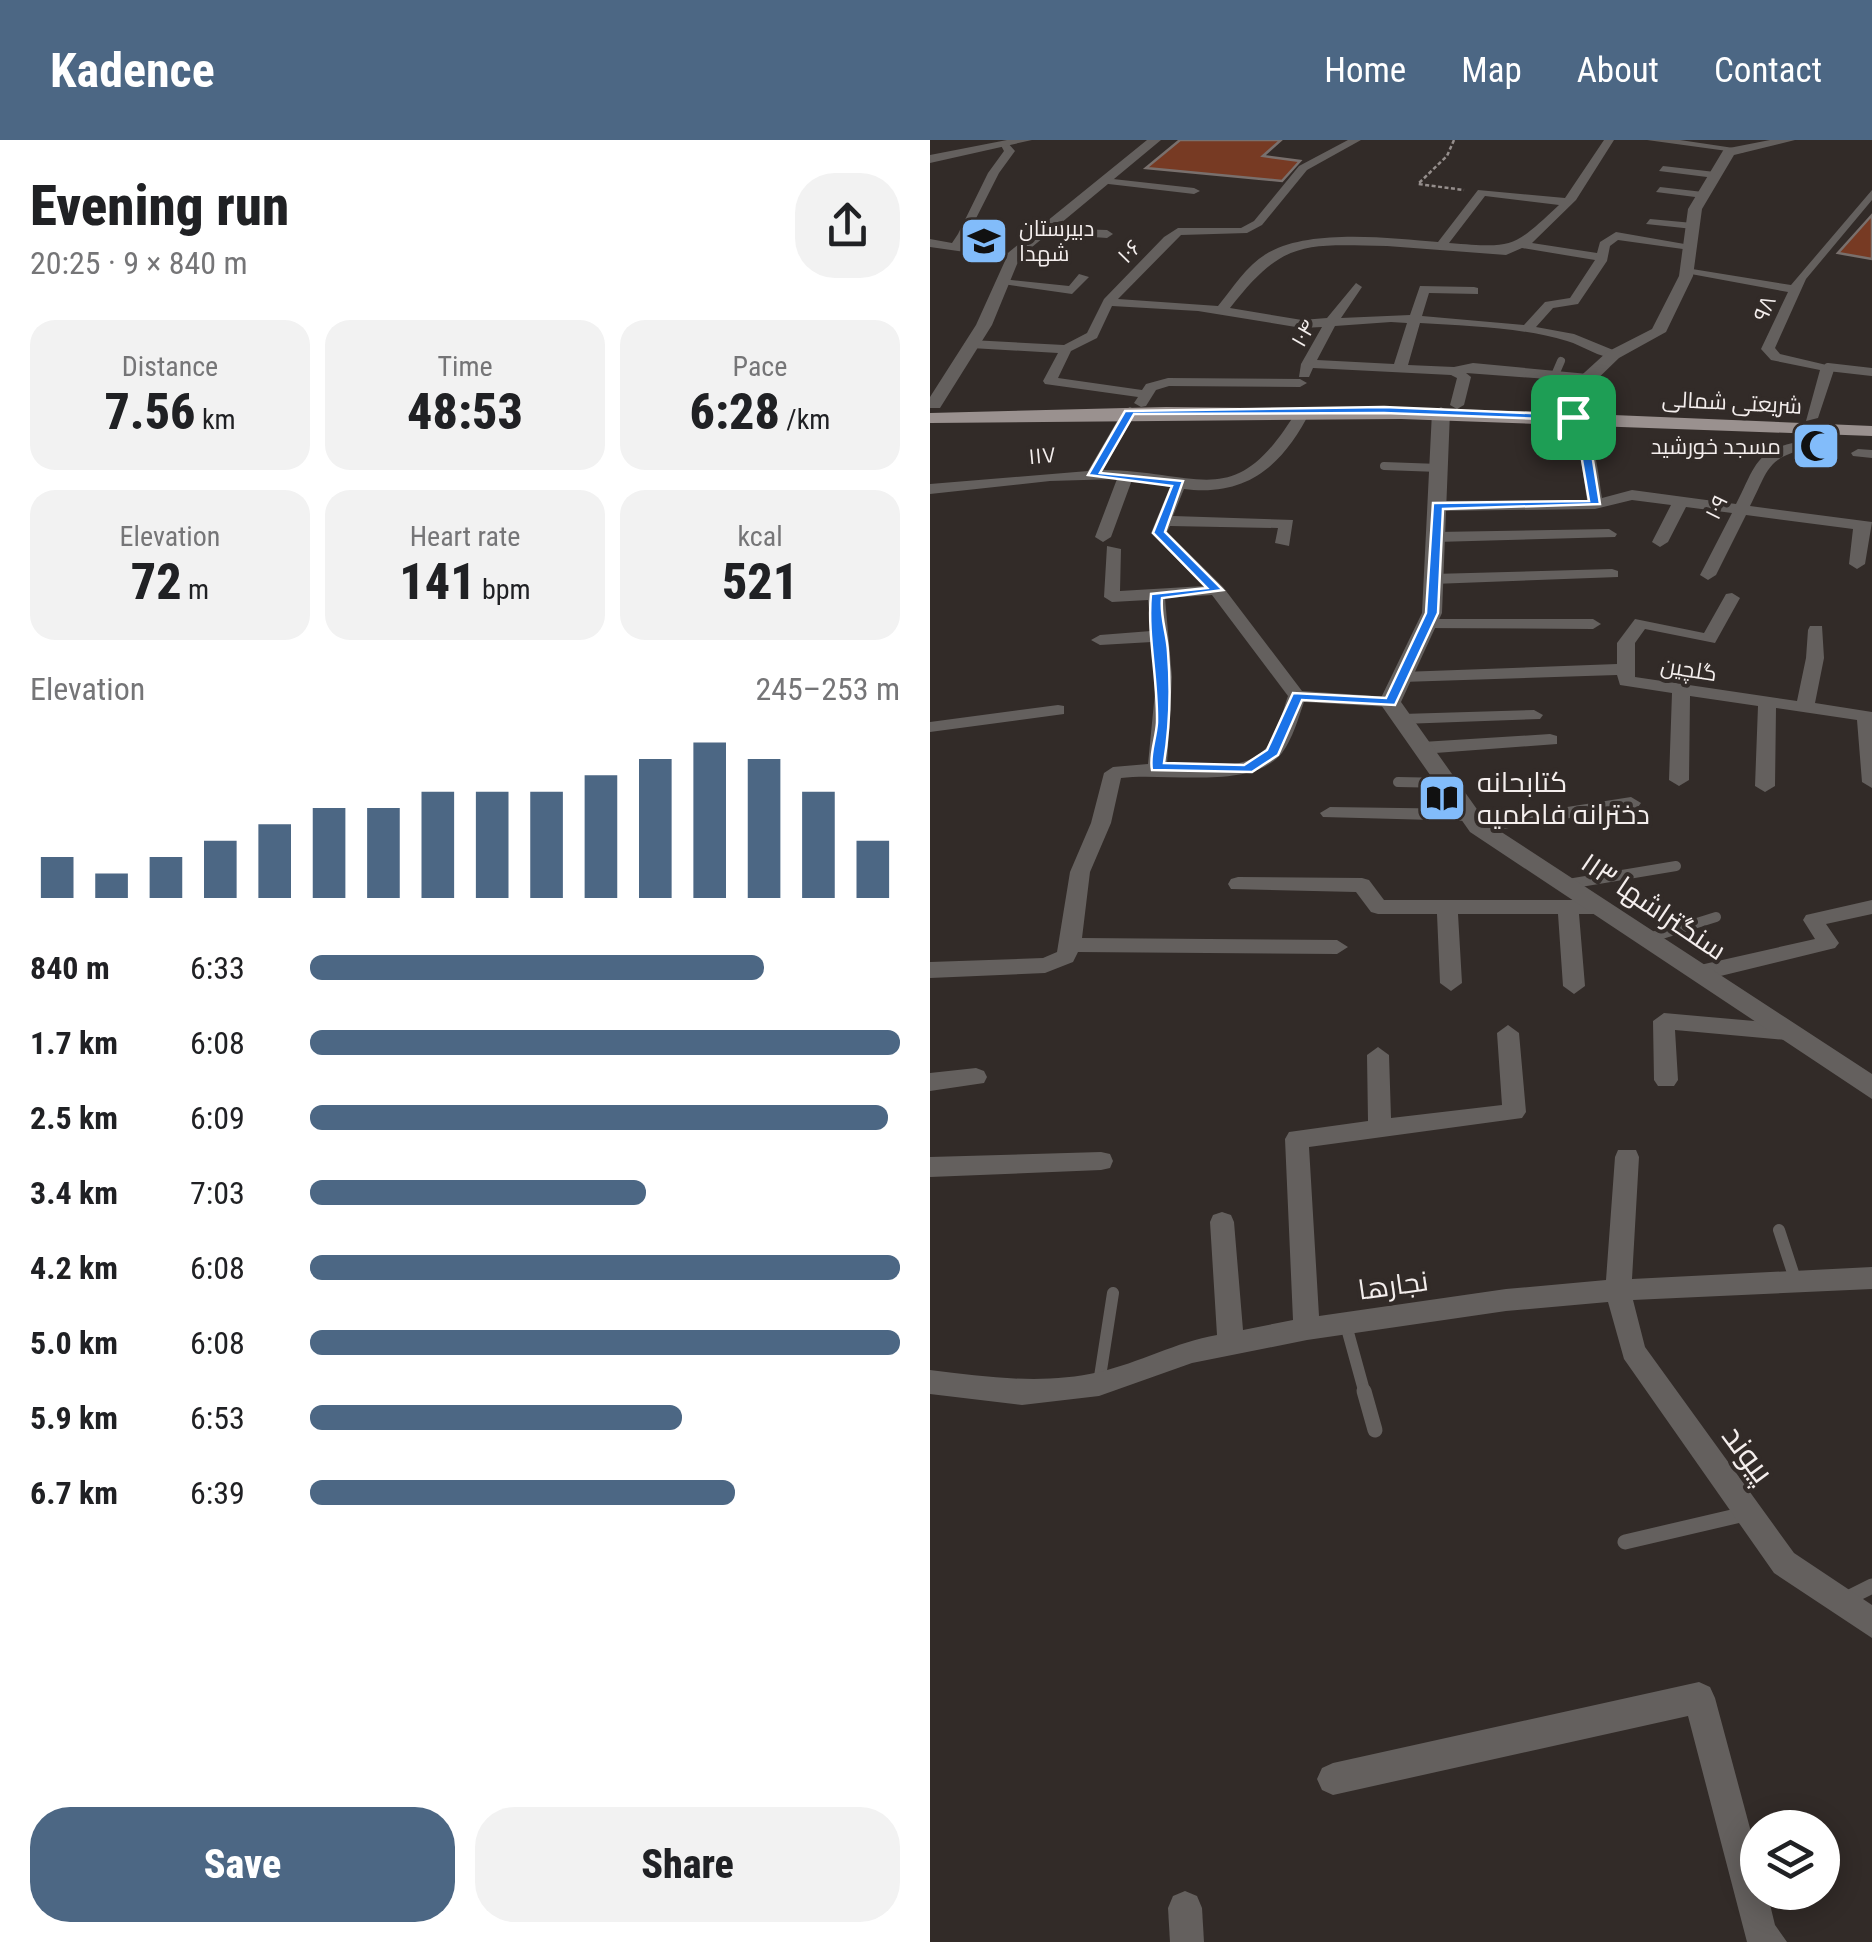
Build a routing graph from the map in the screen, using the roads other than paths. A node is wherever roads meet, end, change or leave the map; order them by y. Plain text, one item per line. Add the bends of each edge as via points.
1 (1026, 140) edge
2 (1155, 140) edge
3 (1356, 140) edge
4 (1609, 140) edge
5 (1652, 140) edge
6 (1789, 140) edge
7 (1003, 144) junction
8 (1742, 150) junction
9 (930, 159) edge
10 (1663, 169) dead end
11 (1715, 175) junction
12 (1104, 181) junction
13 (1194, 190) dead end
14 (1660, 190) dead end
15 (1872, 193) edge
16 (1703, 196) junction
17 (1566, 202) junction
18 (1650, 222) dead end
19 (1693, 226) junction
20 (1043, 231) junction
21 (1107, 234) dead end
22 (930, 243) edge
23 (1520, 244) junction
24 (956, 246) junction
25 (1441, 246) junction
26 (1690, 246) junction
27 (1014, 255) junction
28 (1601, 258) junction
29 (1686, 272) junction
30 (1084, 278) dead end
31 (1002, 283) junction
32 (1356, 287) dead end
33 (1794, 289) junction
34 (1474, 291) dead end
35 (1108, 302) junction
36 (1221, 311) junction
37 (1412, 319) junction
38 (1333, 322) junction
39 (1527, 330) junction
40 (972, 344) junction
41 (1066, 349) junction
42 (1614, 355) junction
43 (1308, 364) junction
44 (1828, 367) junction
45 (1400, 368) junction
46 (1454, 371) junction
47 (1872, 372) edge
48 (1588, 378) junction
49 (1300, 382) junction
50 (1138, 403) junction
51 (1297, 407) junction
52 (931, 409) edge
53 (1449, 409) junction
54 (1572, 413) junction
55 (1872, 421) edge
56 (1809, 423) junction
57 (1872, 432) edge
58 (1384, 466) dead end
59 (1439, 468) junction
60 (1093, 475) junction
61 (1126, 475) junction
62 (1179, 483) junction
63 (930, 489) edge
64 (1595, 504) junction
65 (1679, 505) junction
66 (1437, 506) junction
67 (1740, 509) junction
68 (1164, 520) junction
69 (1867, 526) edge
70 (1608, 534) dead end
71 (1436, 537) junction
72 (1660, 542) dead end
73 (1283, 543) dead end
74 (1857, 564) dead end
75 (1612, 574) dead end
76 (1708, 575) dead end
77 (1433, 580) junction
78 (1217, 590) junction
79 (1156, 594) junction
80 (1732, 598) dead end
81 (1426, 624) junction
82 (1593, 624) dead end
83 (1816, 630) dead end
84 (1158, 636) junction
85 (1100, 640) dead end
86 (1626, 668) junction
87 (1402, 677) junction
88 (1681, 691) junction
89 (1297, 696) junction
90 (1768, 702) junction
91 (1805, 707) junction
92 (1058, 710) dead end
93 (1396, 710) junction
94 (1534, 715) dead end
95 (1869, 717) edge
96 (930, 727) edge
97 (1550, 740) dead end
98 (1422, 748) junction
99 (1157, 767) junction
100 (1679, 780) dead end
101 (1398, 782) dead end
102 (1872, 782) edge
103 (1447, 783) junction
104 (1765, 786) dead end
105 (1632, 803) dead end
106 (1330, 814) dead end
107 (1474, 821) junction
108 (1676, 866) dead end
109 (1238, 884) dead end
110 (1568, 896) junction
111 (1448, 907) junction
112 (1872, 907) edge
113 (1716, 916) dead end
114 (1649, 938) junction
115 (1071, 944) junction
116 (1337, 947) dead end
117 (930, 970) edge
118 (1700, 973) junction
119 (1451, 983) dead end
120 (1574, 986) dead end
121 (1508, 1032) dead end
122 (1787, 1032) junction
123 (1378, 1055) dead end
124 (976, 1078) dead end
125 (1666, 1080) dead end
126 (930, 1082) edge
127 (1872, 1088) edge
128 (1380, 1129) junction
129 (1627, 1156) dead end
130 (1101, 1162) dead end
131 (930, 1167) edge
132 (1222, 1222) dead end
133 (1779, 1230) dead end
134 (1872, 1278) edge
135 (1796, 1282) junction
136 (1618, 1290) junction
137 (1113, 1293) dead end
138 (1346, 1325) junction
139 (1308, 1329) junction
140 (1231, 1344) junction
141 (930, 1382) edge
142 (1099, 1384) junction
143 (1375, 1430) dead end
144 (1748, 1513) junction
145 (1626, 1542) dead end
146 (1872, 1586) edge
147 (1841, 1602) junction
148 (1872, 1623) edge
149 (1333, 1779) dead end
150 (1770, 1942) edge

1 - 7 street
2 - 12 street
3 - 35 street, ۱۰۶ via 1303,168 1258,223 1243,230 1178,232
4 - 17 street
5 - 8 street
6 - 8 street
7 - 9 street
7 - 24 street via 1010,151 992,168
8 - 11 street via 1728,152
10 - 11 street
11 - 16 street
12 - 13 street
12 - 20 street
14 - 16 street
15 - 33 street, ۹۸
16 - 19 street
17 - 23 street
17 - 25 street via 1482,192
18 - 19 street
19 - 26 street
20 - 21 street
20 - 27 street
22 - 24 street
23 - 25 street via 1506,251
23 - 28 street
24 - 27 street
25 - 36 street via 1347,242 1278,252
26 - 28 street via 1616,236
26 - 29 street
27 - 31 street
28 - 39 street via 1574,301 1549,305
29 - 33 street
29 - 42 street via 1658,332
30 - 31 street via 1072,290
31 - 40 street
32 - 38 street, ۱۰۴
33 - 44 street, ۹۸ via 1768,349 1776,357
34 - 37 street via 1424,290
35 - 36 street
35 - 41 street, ۱۰۶ via 1092,336
36 - 38 street via 1302,324
37 - 38 street
37 - 39 street
37 - 45 street
38 - 43 street, ۱۰۴
39 - 42 street
40 - 41 street
40 - 52 street
41 - 50 street, ۱۰۶ via 1050,381
42 - 48 street
43 - 45 street
43 - 49 street, ۱۰۴
44 - 47 lane
44 - 56 street
45 - 46 street
46 - 48 street via 1558,368
46 - 53 street via 1464,377
48 - 54 street
49 - 50 street via 1168,382
49 - 51 street, ۱۰۴
50 - 51 main road, شریعتی شمالی
50 - 52 main road, شریعتی شمالی
50 - 60 street
51 - 53 main road, شریعتی شمالی
51 - 62 street, ۱۱۷ via 1294,431 1255,471 1223,486
53 - 54 main road, شریعتی شمالی
53 - 59 street
54 - 56 main road, شریعتی شمالی
54 - 64 street
55 - 56 main road, شریعتی شمالی
56 - 57 main road, شریعتی شمالی
56 - 67 street, ۱۰۹ via 1804,445 1776,451 1764,462
58 - 59 lane
59 - 66 street
60 - 61 street, ۱۱۷
60 - 63 street, ۱۱۷
61 - 62 street, ۱۱۷
61 - 79 street via 1110,508 1112,597
62 - 68 street
64 - 65 street via 1632,496
64 - 66 street
65 - 67 street
65 - 72 street
66 - 71 street
67 - 69 street
67 - 76 street, ۱۰۹
68 - 73 street via 1287,523
68 - 78 street via 1159,533
69 - 74 street
70 - 71 street
71 - 77 street
75 - 77 street
77 - 81 street
78 - 79 street
78 - 89 street
79 - 84 street
80 - 86 street, گلچین via 1708,639 1640,623 1626,643
81 - 82 street
81 - 87 street
83 - 91 street
84 - 85 street
84 - 99 street via 1163,726
86 - 87 street
86 - 88 street, گلچین via 1626,681
87 - 93 street
88 - 90 street, گلچین
88 - 100 street
89 - 93 street
89 - 99 street via 1273,752 1247,770
90 - 91 street, گلچین
90 - 104 street
91 - 95 street, گلچین
92 - 96 street
93 - 94 street
93 - 98 street, سنگتراشها ۱۱۳
95 - 102 street
97 - 98 street
98 - 103 street, سنگتراشها ۱۱۳
99 - 115 street via 1114,773 1080,872
101 - 103 lane
103 - 107 street, سنگتراشها ۱۱۳
105 - 107 street
106 - 107 street
107 - 110 street, سنگتراشها ۱۱۳
108 - 110 lane
109 - 111 street via 1362,884 1378,907
110 - 111 street
110 - 114 street, سنگتراشها ۱۱۳ via 1603,908
110 - 120 street
111 - 119 street
112 - 118 street via 1813,920 1828,943
113 - 114 lane
114 - 118 street, سنگتراشها ۱۱۳
115 - 116 street
115 - 117 street via 1065,957 1045,965
118 - 122 street, سنگتراشها ۱۱۳
121 - 128 street via 1514,1112
122 - 125 street via 1664,1021
122 - 127 street, سنگتراشها ۱۱۳
123 - 128 street
124 - 126 street
128 - 139 street via 1297,1139
129 - 136 street, پیوند
130 - 131 street
132 - 140 street
133 - 135 lane
134 - 135 street, نجارها
135 - 136 street, نجارها
136 - 138 street, نجارها
136 - 144 street, پیوند via 1633,1351
137 - 142 lane
138 - 139 street, نجارها
138 - 143 lane
139 - 140 street, نجارها
140 - 142 street, نجارها
141 - 142 street, نجارها via 1022,1393
144 - 145 lane
144 - 147 street, پیوند via 1784,1563
146 - 147 lane
147 - 148 street, پیوند
149 - 150 street via 1699,1698 1761,1935

